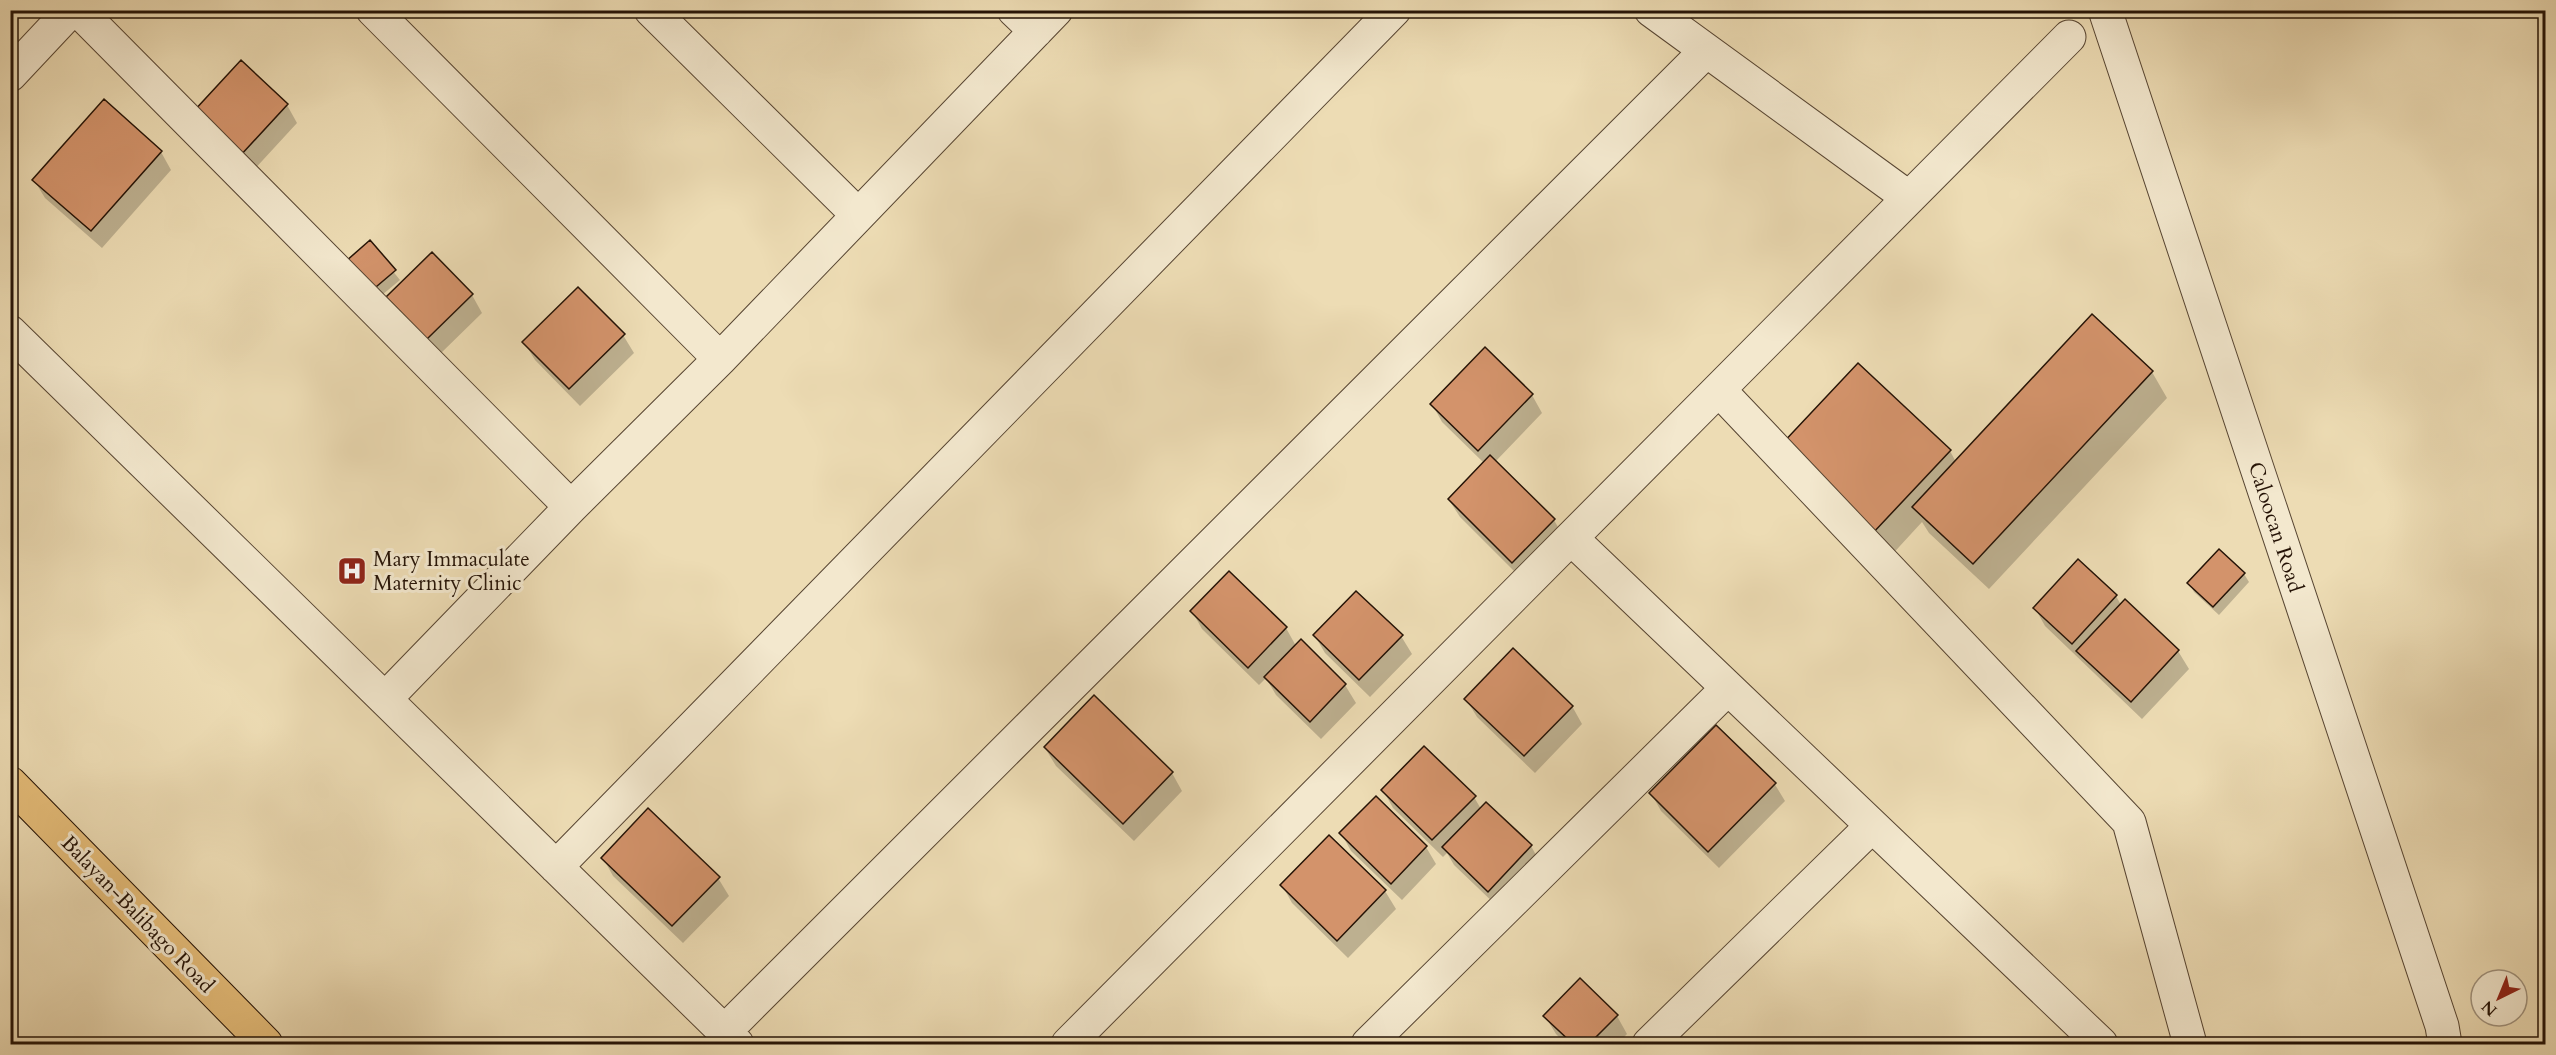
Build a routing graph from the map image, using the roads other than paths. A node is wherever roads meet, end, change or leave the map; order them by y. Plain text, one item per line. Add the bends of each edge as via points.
1 (71, 10) edge
2 (78, 10) edge
3 (373, 10) edge
4 (651, 10) edge
5 (1394, 10) edge
6 (1651, 10) edge
7 (2105, 10) edge
8 (1035, 18) edge
9 (2069, 37) dead end
10 (1707, 51) junction
11 (10, 75) edge
12 (1909, 198) junction
13 (858, 215) junction
14 (10, 332) edge
15 (720, 359) junction
16 (1719, 390) junction
17 (571, 507) junction
18 (1571, 538) junction
19 (1728, 688) junction
20 (385, 699) junction
21 (10, 783) edge
22 (1872, 826) junction
23 (556, 867) junction
24 (730, 1038) edge
25 (266, 1044) edge
26 (1068, 1044) edge
27 (1368, 1044) edge
28 (1649, 1044) edge
29 (2101, 1044) edge
30 (2190, 1044) edge
31 (2445, 1044) edge

1 - 11 street
2 - 17 street
3 - 15 street
4 - 13 street
5 - 23 street
6 - 10 street
7 - 31 street, Caloocan Road
8 - 13 street
9 - 12 street
10 - 12 street
10 - 24 street
12 - 16 street
13 - 15 street
14 - 20 street
15 - 17 street
16 - 18 street
16 - 30 street via 2129,822
17 - 20 street
18 - 19 street
18 - 26 street
19 - 22 street
19 - 27 street
20 - 23 street
21 - 25 main road, Balayan-Balibago Road
22 - 28 street
22 - 29 street
23 - 24 street

